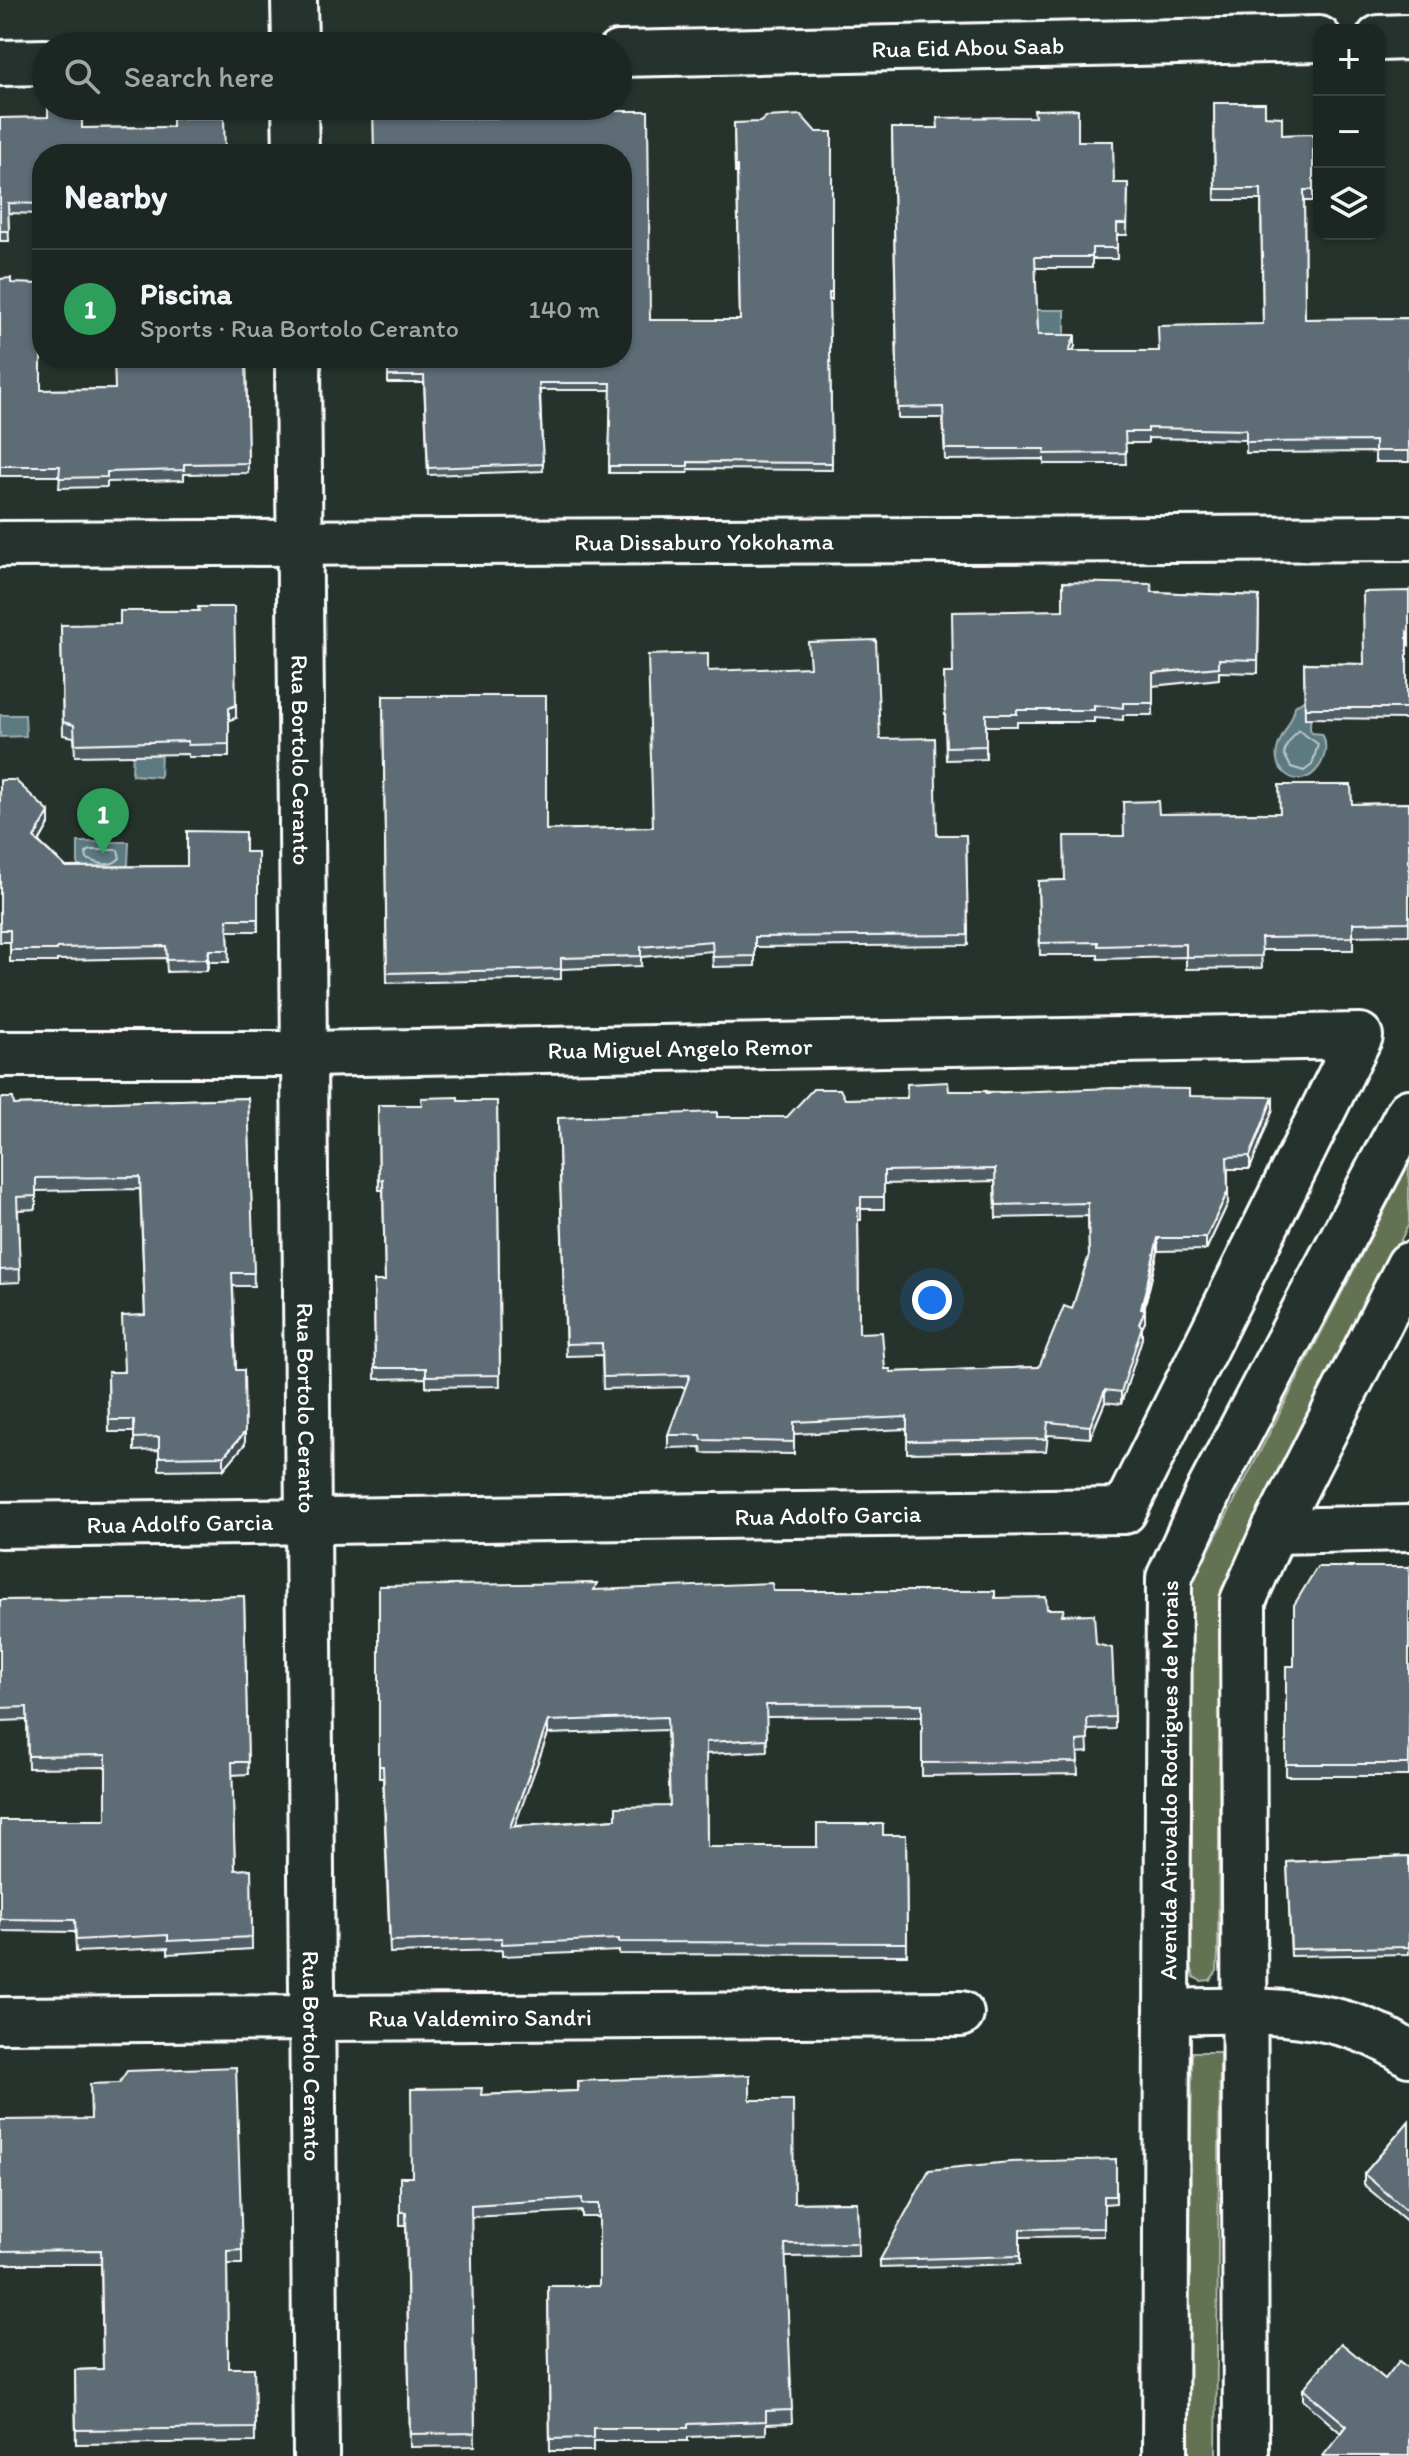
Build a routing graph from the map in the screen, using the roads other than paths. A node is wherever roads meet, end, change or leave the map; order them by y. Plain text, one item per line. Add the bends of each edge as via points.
1 (294, 0) edge
2 (295, 32) edge
3 (1409, 37) edge
4 (1385, 38) edge
5 (1313, 39) edge
6 (632, 54) edge
7 (32, 62) edge
8 (0, 63) edge
9 (295, 120) edge
10 (296, 144) edge
11 (298, 368) edge
12 (1409, 538) edge
13 (0, 544) edge
14 (300, 545) junction
15 (1360, 1036) joint
16 (0, 1054) edge
17 (304, 1054) junction
18 (1409, 1112) edge
19 (1409, 1265) edge
20 (308, 1521) junction
21 (0, 1525) edge
22 (1409, 1528) edge
23 (1274, 1531) junction
24 (1246, 2010) junction
25 (1169, 2012) junction
26 (961, 2014) dead end
27 (312, 2017) junction
28 (0, 2020) edge
29 (1409, 2054) edge
30 (316, 2456) edge
31 (1165, 2456) edge
32 (1246, 2456) edge

1 - 2 street
3 - 4 street
5 - 6 street, Rua Eid Abou Saab
7 - 8 street
9 - 10 street
11 - 14 street, Rua Bortolo Ceranto
12 - 14 street, Rua Dissaburo Yokohama
13 - 14 street, Rua Dissaburo Yokohama
14 - 17 street, Rua Bortolo Ceranto
15 - 17 street, Rua Miguel Angelo Remor
15 - 20 street, Rua Adolfo Garcia via 1124,1511
16 - 17 street, Rua Miguel Angelo Remor
17 - 20 street, Rua Bortolo Ceranto
18 - 25 street, Avenida Ariovaldo Rodrigues de Morais via 1169,1578
19 - 23 street
20 - 21 street, Rua Adolfo Garcia
20 - 27 street, Rua Bortolo Ceranto
22 - 23 street
23 - 24 street via 1243,1601
24 - 25 street
24 - 29 street via 1327,2018 1387,2038
24 - 32 street
25 - 31 street, Avenida Ariovaldo Rodrigues de Morais
26 - 27 street, Rua Valdemiro Sandri
27 - 28 street, Rua Valdemiro Sandri
27 - 30 street, Rua Bortolo Ceranto

